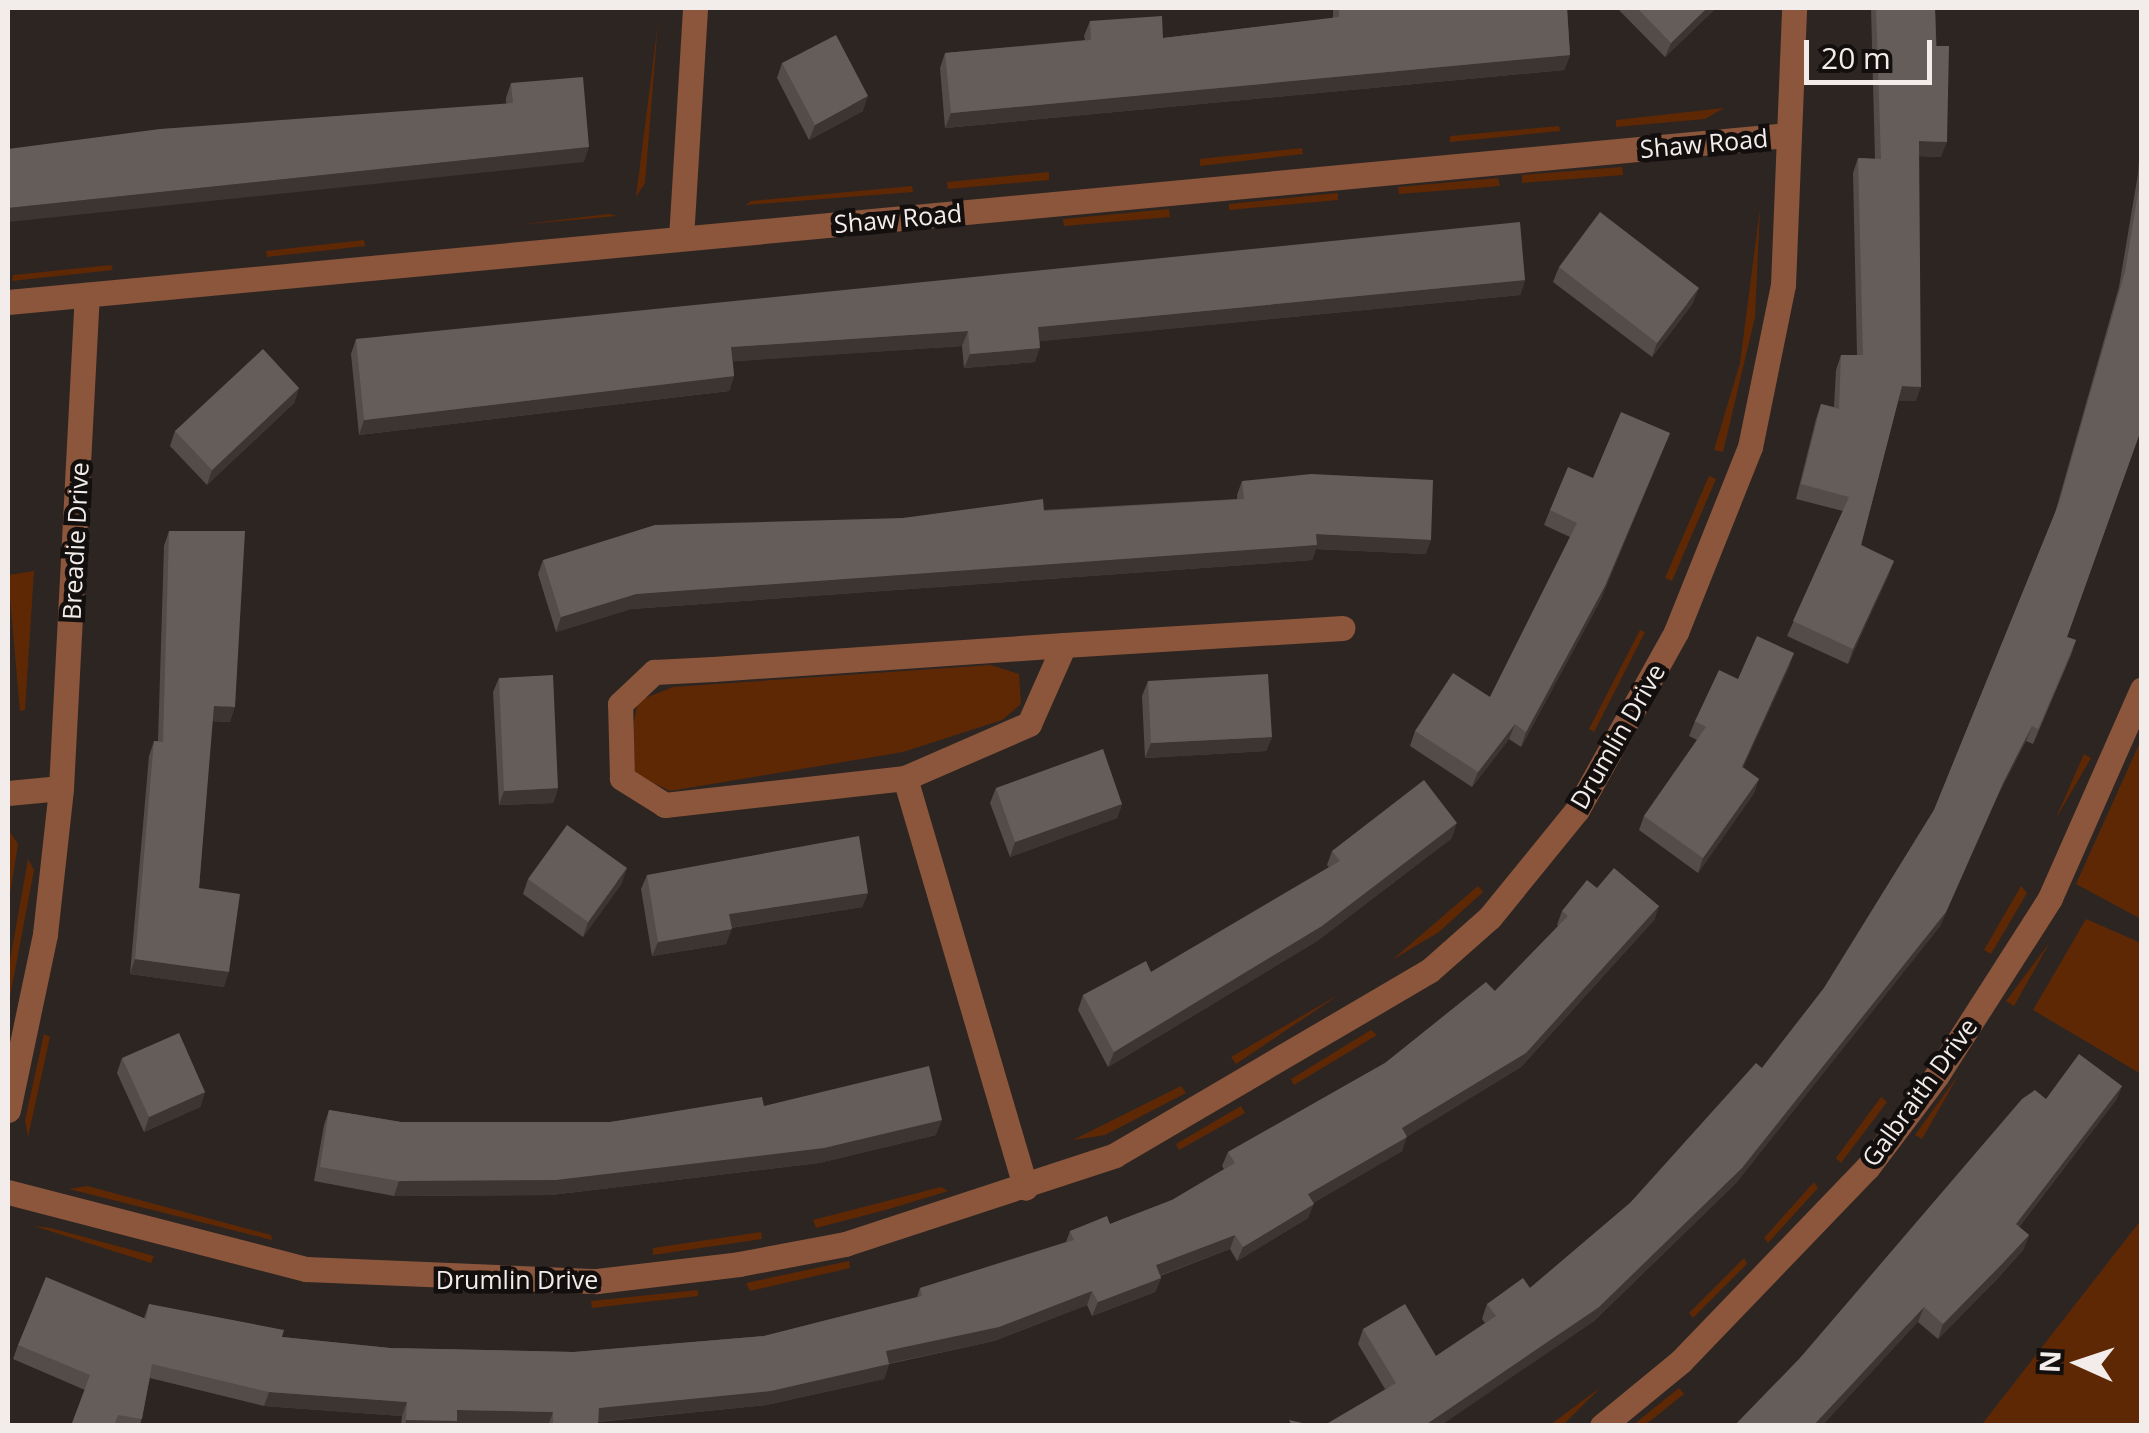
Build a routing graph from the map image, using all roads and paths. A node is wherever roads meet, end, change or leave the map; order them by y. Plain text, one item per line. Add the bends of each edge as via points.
1 (695, 8) edge
2 (1794, 8) edge
3 (1788, 136) junction
4 (681, 238) junction
5 (88, 295) junction
6 (8, 302) edge
7 (1342, 628) dead end
8 (1064, 645) junction
9 (2142, 688) edge
10 (906, 778) junction
11 (61, 788) junction
12 (8, 793) edge
13 (8, 1110) edge
14 (1026, 1188) junction
15 (8, 1192) edge
16 (1602, 1426) edge

1 - 4 street
2 - 3 street, Drumlin Drive
3 - 4 street, Shaw Road
3 - 14 street, Drumlin Drive via 1782,285 1750,448 1676,632 1576,810 1490,917 1429,971 1244,1086 1114,1155
4 - 5 street, Shaw Road
5 - 6 street, Shaw Road
5 - 11 street, Breadie Drive
7 - 8 street
8 - 10 street via 1029,724
8 - 10 street via 654,672 620,704 622,778 665,805
9 - 16 street, Galbraith Drive via 2050,898 1937,1075 1867,1168 1681,1361
10 - 14 street
11 - 12 street
11 - 13 street, Breadie Drive via 44,934
14 - 15 street, Drumlin Drive via 845,1244 596,1282 306,1269

